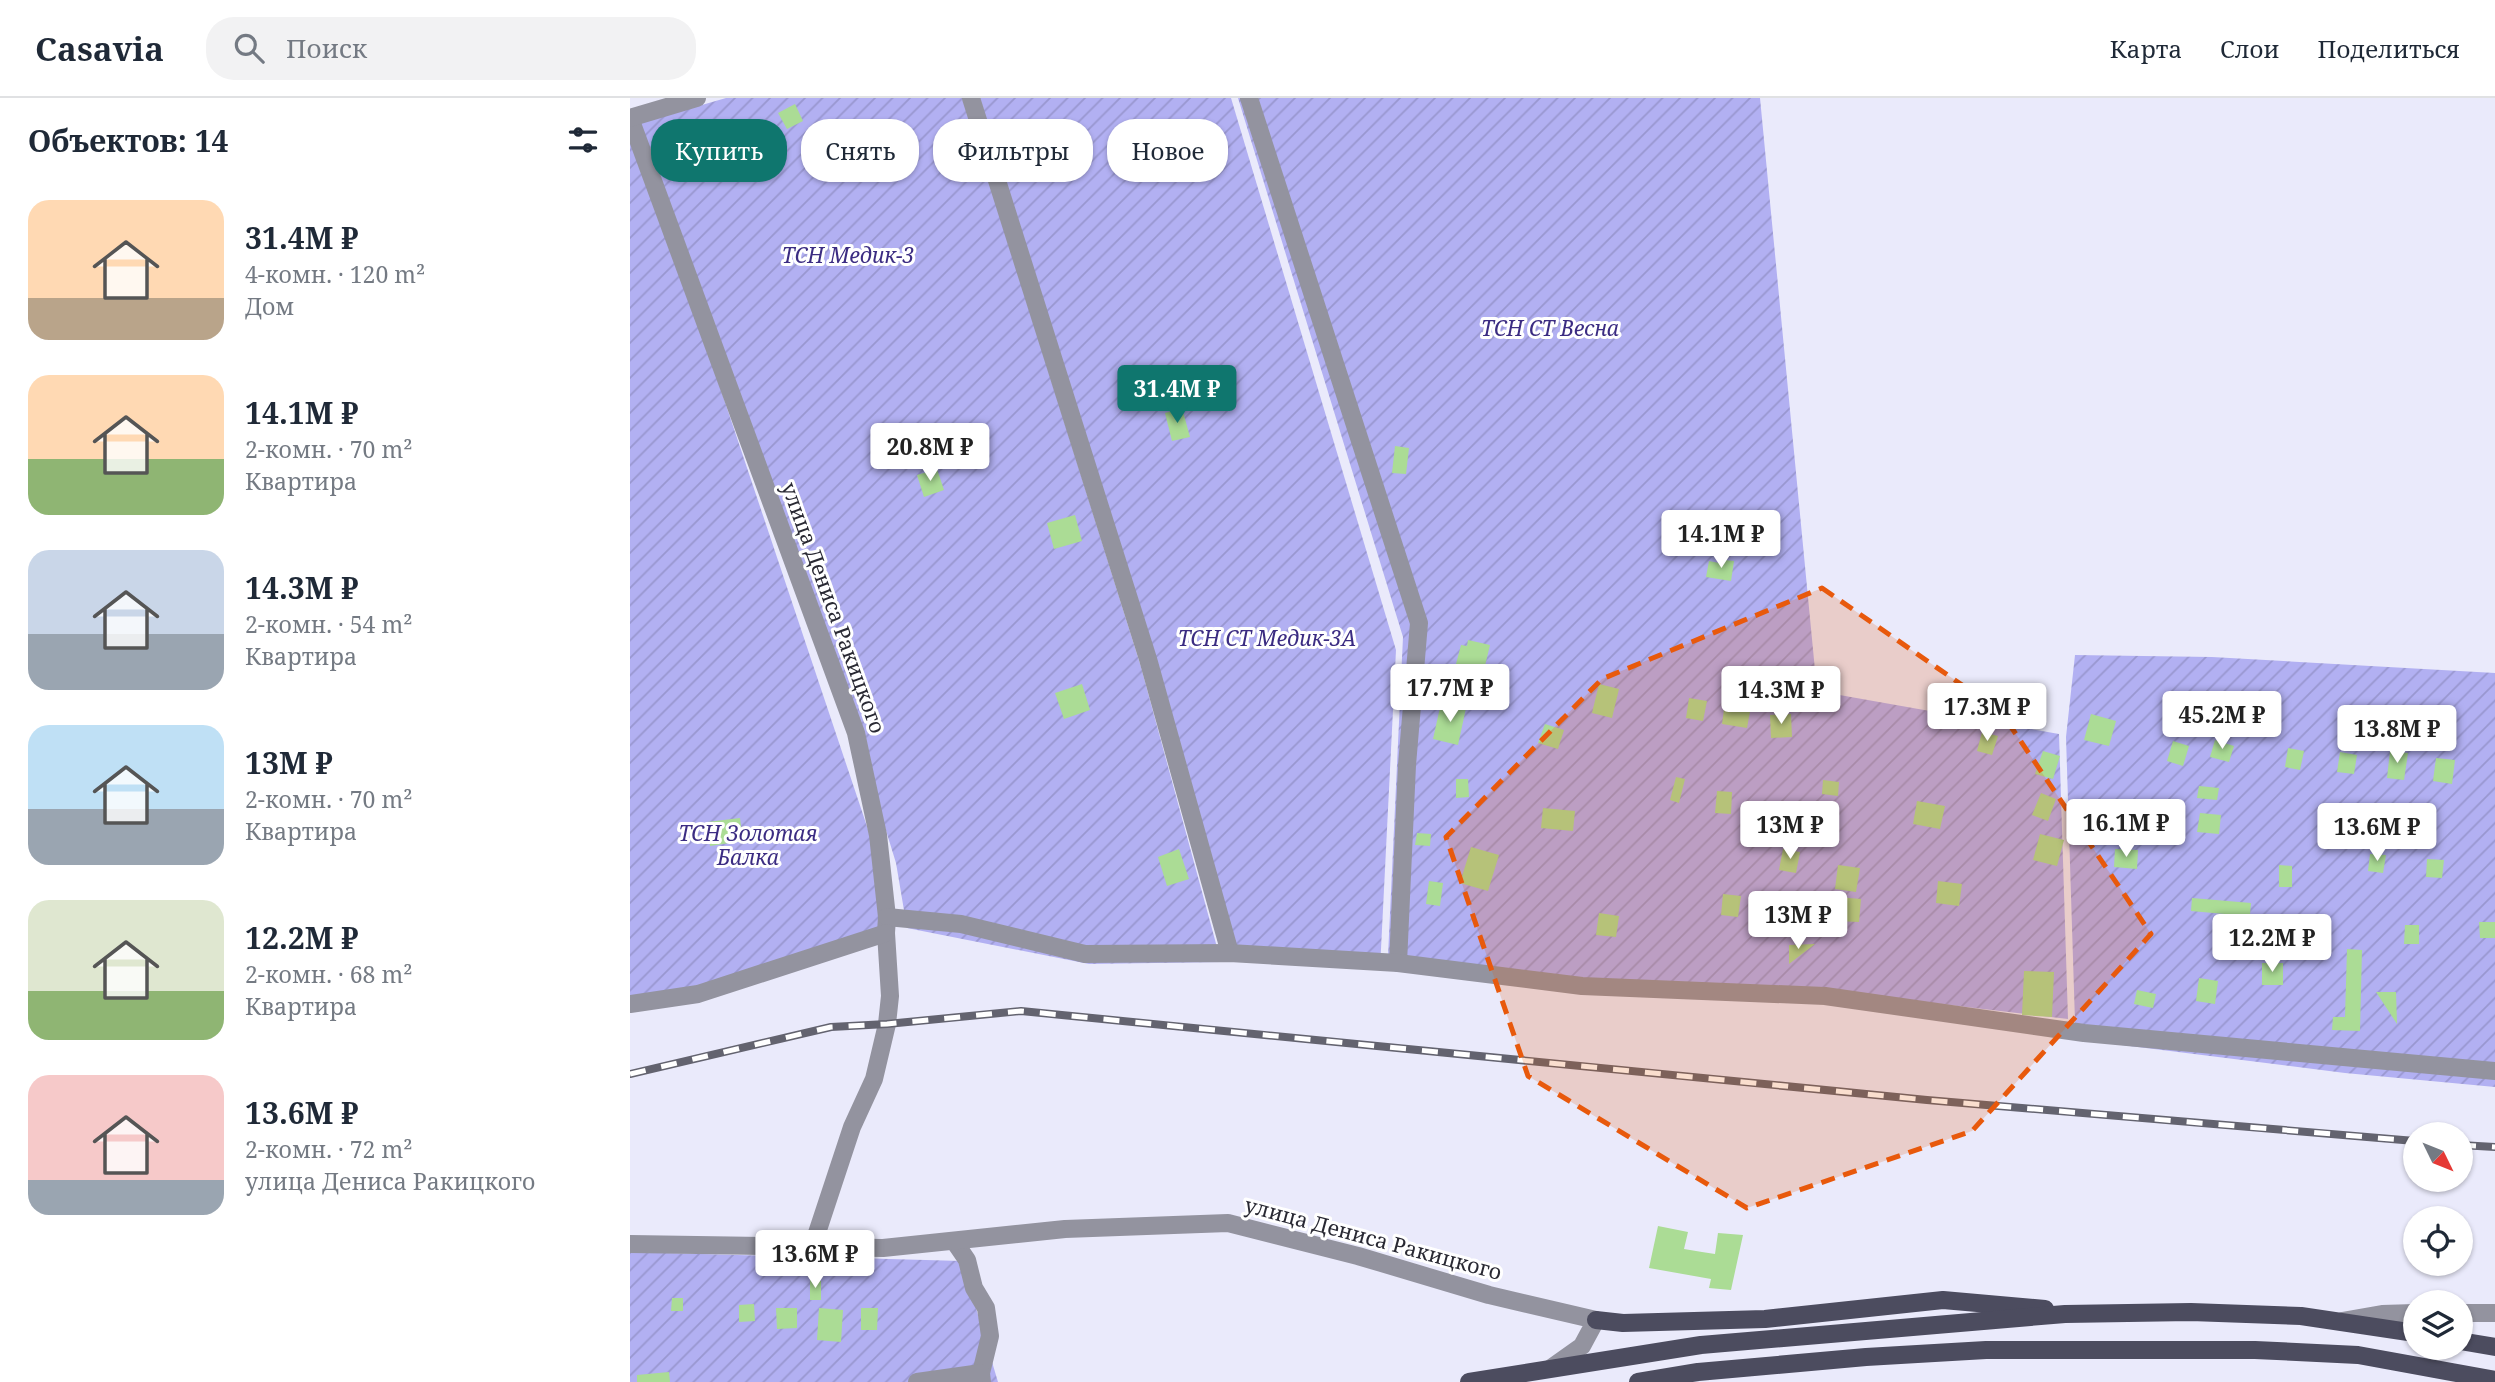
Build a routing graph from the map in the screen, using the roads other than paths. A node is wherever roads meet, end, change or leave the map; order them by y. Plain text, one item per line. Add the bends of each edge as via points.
1 (696, 98) edge
2 (971, 98) edge
3 (1249, 98) edge
4 (630, 118) edge
5 (887, 925) junction
6 (1230, 953) junction
7 (1398, 963) junction
8 (630, 1004) edge
9 (2495, 1071) edge
10 (954, 1241) junction
11 (630, 1244) edge
12 (812, 1248) junction
13 (2403, 1313) edge
14 (2473, 1313) edge
15 (2065, 1314) junction
16 (2495, 1314) edge
17 (1596, 1320) junction
18 (2341, 1321) junction
19 (2403, 1331) edge
20 (2473, 1343) edge
21 (2495, 1347) edge
22 (1551, 1368) junction
23 (982, 1377) edge
24 (2495, 1380) edge
25 (917, 1382) edge
26 (1469, 1382) edge
27 (1638, 1382) edge

1 - 4 street
2 - 6 street via 1148,659
3 - 7 street via 1419,623
4 - 5 street, улица Дениса Ракицкого via 856,733 878,835
5 - 6 street via 961,924 1085,954
5 - 8 street via 698,994
5 - 12 street, улица Дениса Ракицкого via 887,1024 874,1079 852,1126
6 - 7 street
7 - 9 street via 1582,986 1825,996 2084,1033
10 - 12 street, улица Дениса Ракицкого
10 - 17 street, улица Дениса Ракицкого via 1065,1229 1228,1223
10 - 23 street via 967,1260 985,1308 990,1336
11 - 12 street
13 - 18 street
14 - 16 street
15 - 17 main road via 2039,1307 1943,1300 1765,1319
15 - 18 main road via 2191,1312
15 - 22 main road via 1701,1345
17 - 22 street via 1582,1346
18 - 19 main road
20 - 21 main road
22 - 26 main road
23 - 25 street
24 - 27 main road via 2358,1355 2255,1350 1986,1350 1711,1371

